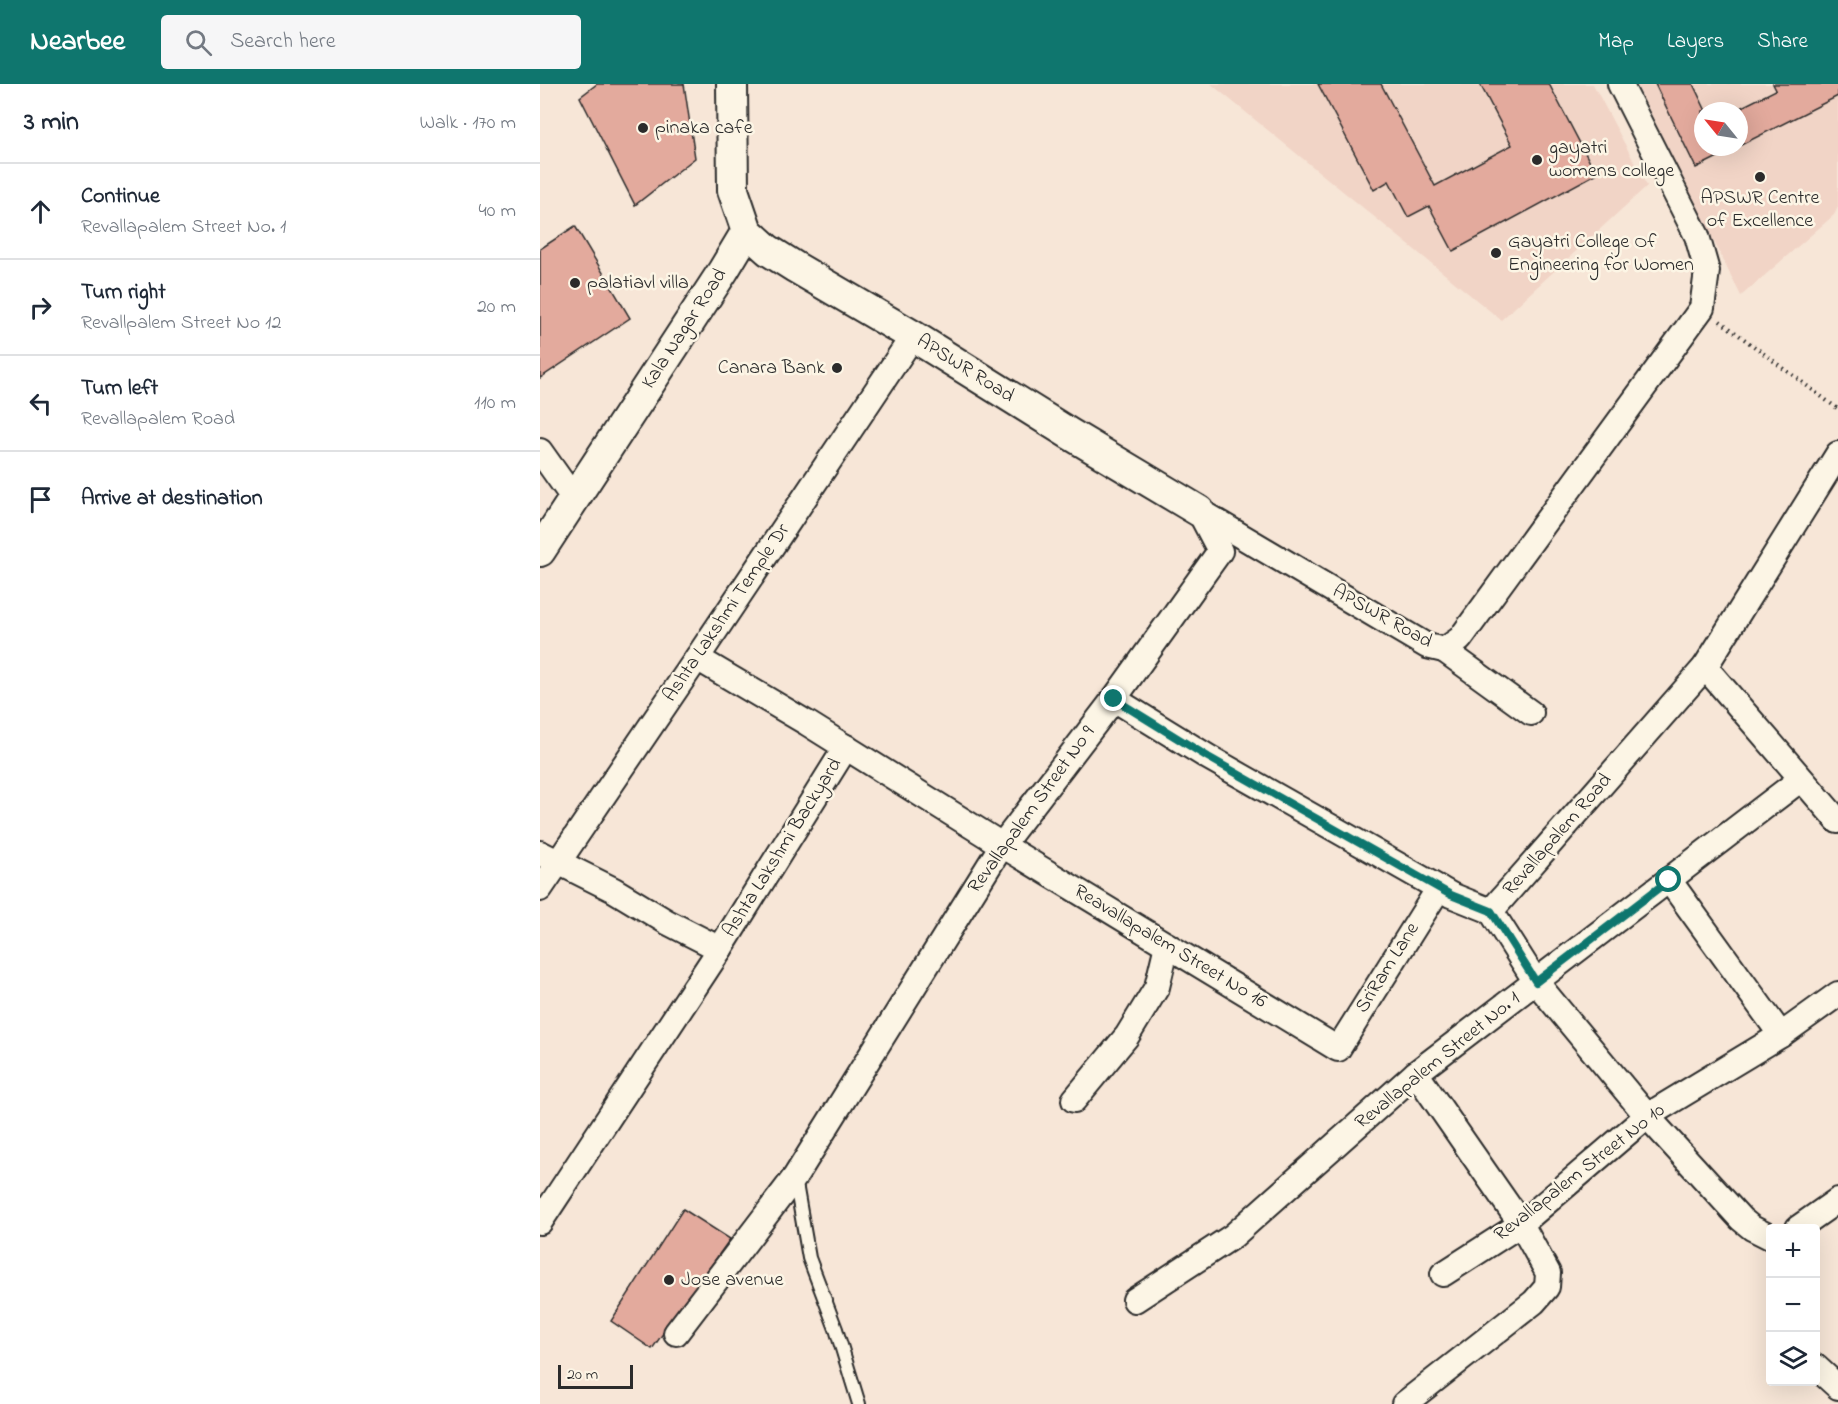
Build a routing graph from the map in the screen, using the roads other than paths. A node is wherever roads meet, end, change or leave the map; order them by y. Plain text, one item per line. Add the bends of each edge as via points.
1 (732, 84) edge
2 (1620, 84) edge
3 (747, 231) junction
4 (913, 336) junction
5 (540, 451) edge
6 (1838, 454) edge
7 (574, 500) junction
8 (1199, 511) junction
9 (540, 551) edge
10 (1444, 650) junction
11 (697, 658) junction
12 (1706, 667) junction
13 (1114, 699) junction
14 (1531, 712) dead end
15 (846, 747) junction
16 (1801, 779) junction
17 (1838, 821) edge
18 (1002, 845) junction
19 (548, 858) edge
20 (1669, 880) junction
21 (1439, 888) junction
22 (540, 889) edge
23 (1491, 911) junction
24 (1167, 945) junction
25 (720, 949) junction
26 (1536, 982) junction
27 (1838, 994) edge
28 (1781, 1035) junction
29 (1338, 1049) joint
30 (1416, 1073) junction
31 (1074, 1100) dead end
32 (1647, 1116) junction
33 (795, 1177) junction
34 (1838, 1200) edge
35 (540, 1222) edge
36 (1521, 1224) junction
37 (1804, 1224) edge
38 (1766, 1235) edge
39 (1443, 1274) dead end
40 (1135, 1300) dead end
41 (676, 1333) dead end
42 (1820, 1371) edge
43 (1838, 1387) edge
44 (860, 1404) edge
45 (1404, 1404) edge

1 - 3 street via 733,190
2 - 10 street, APSWR Road via 1697,236 1707,271 1702,308 1460,639
3 - 4 street, APSWR Road via 768,250
3 - 7 street, Kala Nagar Road
4 - 8 street, APSWR Road
4 - 11 street, Ashta Lakshmi Temple Dr
5 - 7 street
6 - 12 street, Revallapalem Road
7 - 9 street, Kala Nagar Road
8 - 10 street, APSWR Road via 1427,646
8 - 13 street, Revallapalem Street No 9 via 1220,551
10 - 14 street
11 - 15 street, Reavallapalem Street No 16
11 - 19 street, Ashta Lakshmi Temple Dr
12 - 16 street
12 - 23 street, Revallapalem Road
13 - 18 street, Revallapalem Street No 9
13 - 21 street, Revallapalem Road
15 - 18 street, Reavallapalem Street No 16
15 - 25 street, Ashta Lakshmi Backyard
16 - 17 street
16 - 20 street, Revallapalem Street No. 1
18 - 24 street, Reavallapalem Street No 16
18 - 33 street, Revallapalem Street No 9
19 - 22 street, Ashta Lakshmi Temple Dr
19 - 25 street
20 - 26 street, Revallapalem Street No. 1
20 - 28 street
21 - 23 street, Revallapalem Road
21 - 29 street, SriRam Lane
23 - 26 street
24 - 29 street, Reavallapalem Street No 16
24 - 31 street via 1157,987 1127,1036
25 - 35 street, Ashta Lakshmi Backyard
26 - 30 street, Revallapalem Street No. 1
26 - 32 street
27 - 28 street, Revallapalem Street No 10
28 - 32 street, Revallapalem Street No 10
30 - 36 street
30 - 40 street, Revallapalem Street No. 1 via 1233,1236
32 - 36 street, Revallapalem Street No 10
32 - 38 street via 1741,1219
33 - 41 street
33 - 44 lane via 809,1258
34 - 37 street
36 - 39 street, Revallapalem Street No 10
36 - 45 street via 1548,1273 1547,1287 1534,1302
42 - 43 street

